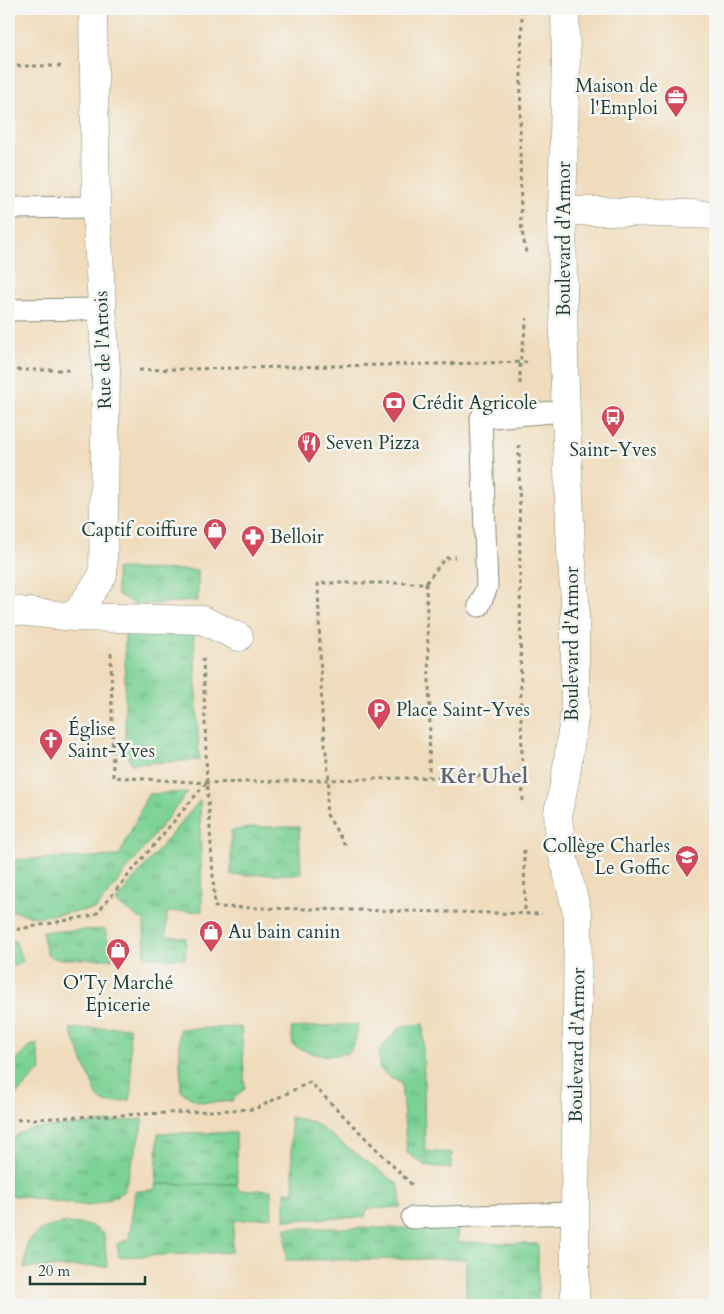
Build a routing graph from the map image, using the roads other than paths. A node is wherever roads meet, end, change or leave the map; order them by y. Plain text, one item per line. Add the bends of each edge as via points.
1 (93, 9) edge
2 (565, 9) edge
3 (96, 207) junction
4 (9, 208) edge
5 (562, 211) junction
6 (715, 215) edge
7 (103, 309) junction
8 (9, 310) edge
9 (565, 411) junction
10 (479, 606) dead end
11 (9, 610) edge
12 (74, 617) junction
13 (239, 637) dead end
14 (575, 1213) junction
15 (412, 1218) dead end
16 (575, 1305) edge

1 - 3 main road, Rue de l'Artois
2 - 5 main road, Boulevard d'Armor
3 - 4 lane
3 - 7 main road, Rue de l'Artois
5 - 6 main road
5 - 9 main road, Boulevard d'Armor
7 - 8 lane
7 - 12 main road, Rue de l'Artois via 106,370 103,576
9 - 10 lane via 481,418 487,587
9 - 14 main road, Boulevard d'Armor via 574,600 575,711 558,812 560,844 578,916
11 - 12 main road
12 - 13 main road via 202,620
14 - 15 lane
14 - 16 main road, Boulevard d'Armor

